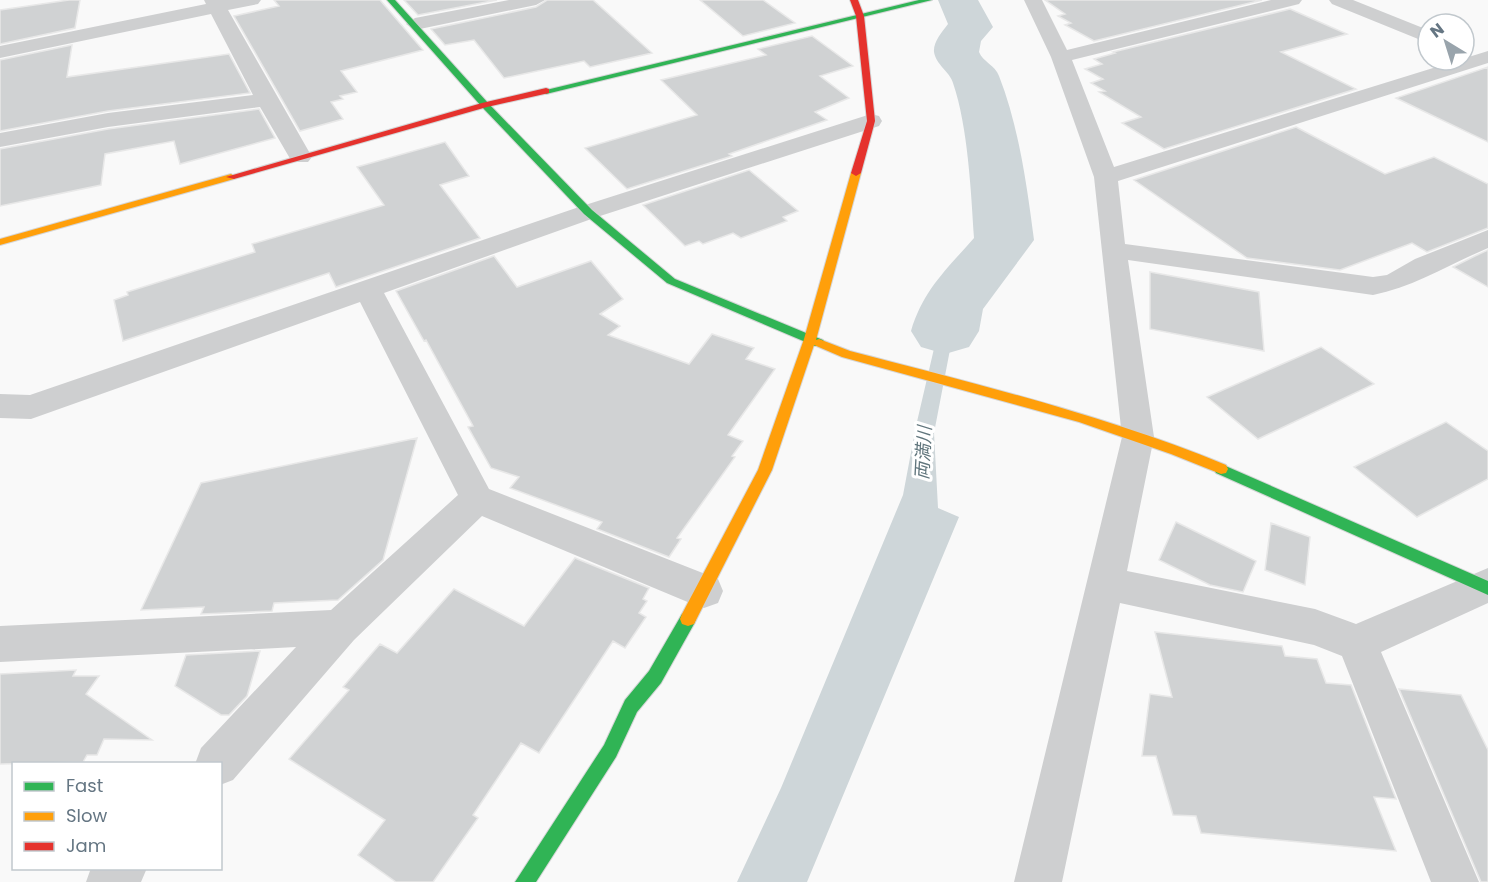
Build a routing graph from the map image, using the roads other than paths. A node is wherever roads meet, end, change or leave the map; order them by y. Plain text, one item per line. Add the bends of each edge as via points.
1 (252, 0) edge
2 (391, 0) edge
3 (536, 0) edge
4 (854, 0) edge
5 (928, 0) edge
6 (1033, 0) edge
7 (1293, 0) edge
8 (1338, 0) edge
9 (215, 4) edge
10 (860, 16) junction
11 (414, 24) junction
12 (1416, 32) edge
13 (0, 52) edge
14 (1061, 57) junction
15 (1481, 57) edge
16 (266, 100) junction
17 (485, 105) junction
18 (871, 121) junction
19 (0, 140) edge
20 (300, 157) junction
21 (1106, 177) junction
22 (588, 212) junction
23 (1488, 238) edge
24 (0, 242) edge
25 (1113, 250) junction
26 (367, 288) junction
27 (810, 339) junction
28 (0, 406) edge
29 (1120, 430) junction
30 (477, 500) junction
31 (1105, 583) junction
32 (1487, 586) edge
33 (704, 591) junction
34 (340, 627) junction
35 (1357, 643) junction
36 (0, 644) edge
37 (219, 762) edge
38 (121, 870) edge
39 (110, 882) edge
40 (525, 882) edge
41 (1038, 882) edge
42 (1455, 882) edge

1 - 9 street
2 - 11 street
3 - 11 street
4 - 10 street
5 - 10 street
6 - 14 street
7 - 14 street
8 - 12 street
9 - 13 street
9 - 16 street
10 - 17 street
10 - 18 street
11 - 17 street
14 - 21 street
15 - 21 street
16 - 19 street via 108,120
16 - 20 street
17 - 20 street
17 - 22 street
18 - 22 street
18 - 27 street
20 - 24 street
21 - 25 street
22 - 26 street
22 - 27 street via 670,281
23 - 25 street via 1395,282 1373,286
25 - 29 street
26 - 28 street via 31,407
26 - 30 street
27 - 29 street via 846,354
27 - 33 street via 765,470
29 - 31 street
29 - 32 street via 1178,450
30 - 33 street
30 - 34 street
31 - 35 street via 1315,627
31 - 41 street
32 - 35 street
33 - 40 street via 655,677 631,706 610,751
34 - 36 street
34 - 37 street
35 - 42 street
38 - 39 street

